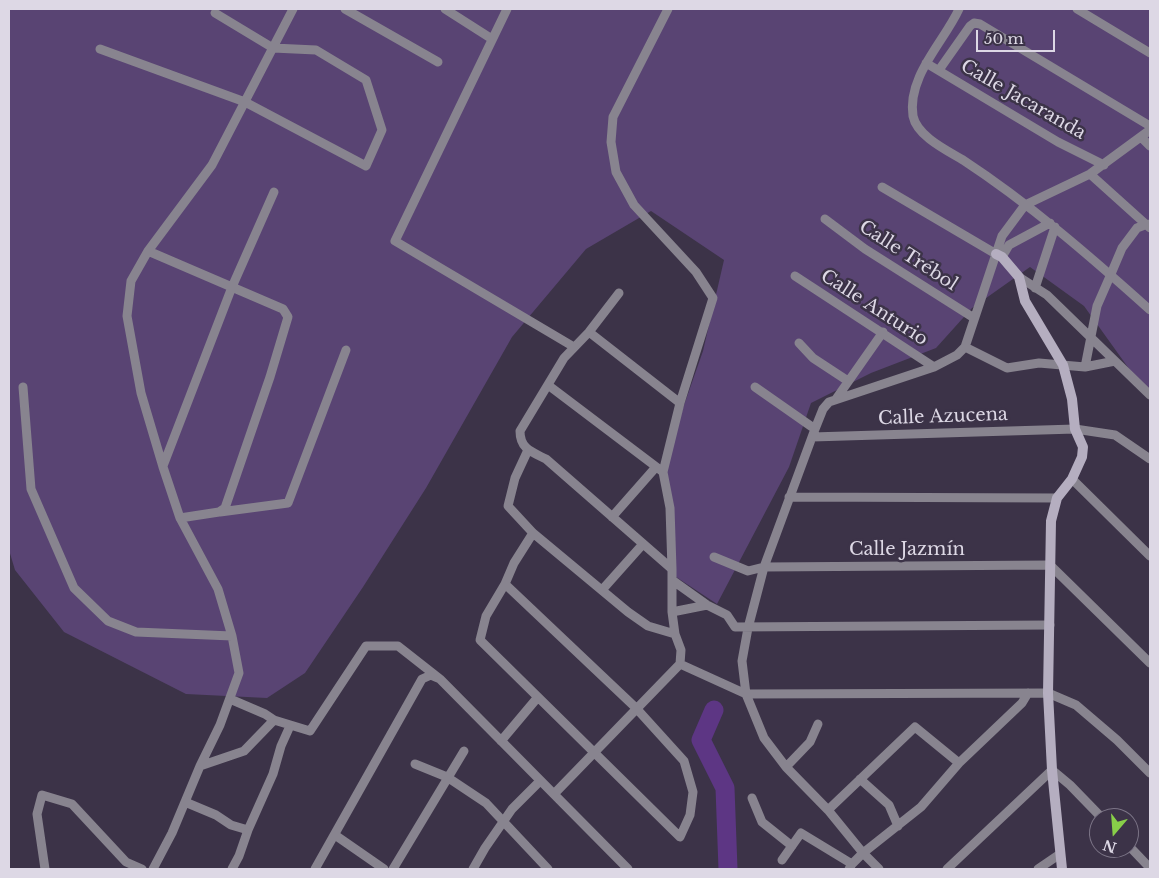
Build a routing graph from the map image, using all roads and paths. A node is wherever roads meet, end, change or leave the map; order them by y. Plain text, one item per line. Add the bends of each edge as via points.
1 (293, 9) edge
2 (345, 9) edge
3 (445, 9) edge
4 (507, 9) edge
5 (668, 9) edge
6 (959, 9) edge
7 (1076, 9) edge
8 (215, 13) dead end
9 (492, 39) junction
10 (273, 48) junction
11 (100, 49) dead end
12 (1150, 53) edge
13 (438, 62) dead end
14 (926, 63) junction
15 (939, 70) junction
16 (245, 102) junction
17 (1150, 126) edge
18 (1150, 130) edge
19 (1141, 137) junction
20 (1150, 146) edge
21 (1104, 164) junction
22 (1090, 174) junction
23 (882, 187) dead end
24 (274, 192) dead end
25 (1025, 205) junction
26 (825, 219) dead end
27 (1052, 225) junction
28 (1149, 226) edge
29 (148, 251) junction
30 (999, 256) junction
31 (1110, 274) junction
32 (795, 276) dead end
33 (1020, 277) junction
34 (232, 287) junction
35 (1035, 288) junction
36 (619, 293) dead end
37 (1150, 310) edge
38 (974, 318) junction
39 (588, 332) junction
40 (883, 332) junction
41 (1090, 337) junction
42 (799, 343) dead end
43 (574, 347) junction
44 (965, 347) junction
45 (346, 350) dead end
46 (1115, 361) junction
47 (1063, 365) junction
48 (934, 367) junction
49 (1085, 367) junction
50 (848, 381) junction
51 (548, 385) junction
52 (23, 387) dead end
53 (755, 387) dead end
54 (1150, 395) edge
55 (836, 399) junction
56 (680, 403) junction
57 (1075, 429) junction
58 (813, 433) junction
59 (528, 450) junction
60 (1150, 459) edge
61 (163, 467) junction
62 (660, 469) junction
63 (1072, 479) junction
64 (790, 497) junction
65 (1056, 498) junction
66 (219, 512) junction
67 (612, 517) junction
68 (180, 518) junction
69 (532, 533) junction
70 (643, 544) junction
71 (1150, 556) edge
72 (714, 557) dead end
73 (1050, 565) junction
74 (764, 567) junction
75 (672, 569) junction
76 (672, 580) junction
77 (505, 584) junction
78 (602, 590) junction
79 (707, 605) junction
80 (672, 612) junction
81 (1050, 625) junction
82 (748, 628) junction
83 (675, 634) junction
84 (232, 636) junction
85 (1150, 663) edge
86 (680, 664) junction
87 (440, 679) junction
88 (1028, 693) junction
89 (1048, 693) junction
90 (746, 694) junction
91 (538, 697) junction
92 (230, 699) junction
93 (636, 708) junction
94 (274, 720) junction
95 (818, 724) dead end
96 (290, 726) junction
97 (501, 741) junction
98 (464, 751) dead end
99 (594, 752) junction
100 (415, 764) dead end
101 (960, 764) junction
102 (200, 766) junction
103 (786, 767) junction
104 (1052, 770) junction
105 (1150, 773) edge
106 (447, 777) junction
107 (860, 779) junction
108 (540, 781) junction
109 (554, 794) junction
110 (752, 798) dead end
111 (185, 802) junction
112 (1092, 808) edge
113 (828, 810) junction
114 (503, 822) junction
115 (898, 826) junction
116 (248, 830) junction
117 (334, 836) junction
118 (792, 846) junction
119 (863, 853) junction
120 (1060, 854) junction
121 (1139, 856) edge
122 (782, 860) dead end
123 (955, 862) junction
124 (851, 866) edge
125 (1150, 868) edge
126 (45, 869) edge
127 (142, 869) edge
128 (153, 869) edge
129 (232, 869) edge
130 (315, 869) edge
131 (384, 869) edge
132 (393, 869) edge
133 (473, 869) edge
134 (548, 869) edge
135 (628, 869) edge
136 (880, 869) edge
137 (947, 869) edge
138 (961, 869) edge
139 (1038, 869) edge
140 (1062, 869) edge

1 - 10 street
2 - 13 street
3 - 9 street
4 - 9 street
5 - 56 street via 613,117 611,142 616,172 634,205 696,272 713,298
6 - 14 street
7 - 12 street
8 - 10 street
9 - 43 street via 395,241
10 - 16 street
10 - 16 street via 316,50 366,80 382,130 366,166
11 - 16 street
14 - 15 street, Calle Jacaranda
14 - 25 street via 913,96 913,117 925,136
15 - 17 street via 970,26 980,24
15 - 21 street, Calle Jacaranda via 1058,142
16 - 29 street via 212,165
18 - 19 street
19 - 20 street
19 - 21 street
21 - 22 street
22 - 25 street
22 - 28 street
23 - 30 street
24 - 34 street
25 - 27 street
25 - 30 street via 1002,236
26 - 38 street, Calle Trébol via 865,249
27 - 30 street via 1009,245
27 - 31 street
27 - 35 street
28 - 31 street via 1136,228
29 - 34 street
29 - 61 street via 131,280 127,316 141,393
30 - 33 street
30 - 38 street
31 - 37 street
31 - 41 street via 1097,306
32 - 40 street, Calle Anturio
33 - 35 street
33 - 47 street via 1025,301
34 - 61 street
34 - 66 street via 283,309 288,317 225,508
35 - 41 street
36 - 39 street
38 - 44 street
39 - 43 street
39 - 56 street
40 - 48 street, Calle Anturio
40 - 50 street
41 - 46 street
41 - 49 street
42 - 50 street via 813,358
43 - 51 street
44 - 47 street via 1007,368 1039,363
44 - 48 street
45 - 66 street via 288,503
46 - 49 street
46 - 54 street
47 - 49 street
47 - 57 street via 1072,399
48 - 55 street
50 - 55 street
51 - 59 street via 520,431 520,440
51 - 62 street
52 - 84 street via 31,489 74,588 108,621 136,632
53 - 58 street
55 - 58 street via 823,409
56 - 62 street
57 - 58 street, Calle Azucena
57 - 60 street, Calle Azucena via 1115,435
57 - 63 street via 1083,447
58 - 64 street
59 - 67 street via 546,459
59 - 69 street via 515,478 508,506
61 - 68 street
62 - 67 street
62 - 75 street via 670,508
63 - 65 street
63 - 71 street
64 - 65 street
64 - 74 street
65 - 73 street via 1051,521
66 - 68 street
67 - 70 street
68 - 84 street via 218,589
69 - 77 street
69 - 78 street
70 - 75 street
70 - 78 street
72 - 74 street, Calle Jazmín via 748,571
73 - 74 street, Calle Jazmín
73 - 81 street
73 - 85 street
74 - 82 street
75 - 76 street
76 - 79 street
76 - 80 street
77 - 91 street via 486,616 480,640
77 - 93 street
78 - 83 street via 648,626
79 - 80 street
79 - 82 street via 727,615 735,627
80 - 83 street
81 - 82 street
81 - 89 street
82 - 90 street via 742,662
83 - 86 street via 681,650
84 - 92 street via 238,672
86 - 90 street
86 - 93 street
87 - 96 street via 398,646 366,646 310,731
87 - 97 street
87 - 117 street via 431,675 422,679
88 - 89 street
88 - 90 street
88 - 101 street via 1018,708
89 - 104 street
89 - 105 street via 1076,705
90 - 103 street via 764,738
91 - 97 street
91 - 99 street
92 - 94 street
92 - 102 street
93 - 99 street
93 - 99 street via 684,761 693,792 690,815 680,837
94 - 96 street
94 - 102 street via 244,750
95 - 103 street via 810,742
96 - 116 street
97 - 108 street
98 - 106 street
99 - 109 street
100 - 106 street
101 - 107 street via 915,727
101 - 115 street via 921,807
102 - 111 street
103 - 113 street
104 - 112 street
104 - 120 street
104 - 123 street
106 - 114 street via 486,804
106 - 132 street
107 - 113 street
107 - 115 street via 888,805
108 - 109 street
108 - 114 street
109 - 135 street
110 - 118 street via 762,822
111 - 116 street
111 - 128 street
113 - 119 street
114 - 133 street
114 - 134 street
115 - 119 street
116 - 129 street
117 - 130 street
117 - 131 street
118 - 122 street
118 - 124 street via 801,833
119 - 124 street
119 - 136 street
120 - 139 street
120 - 140 street
121 - 125 street
123 - 137 street
123 - 138 street
126 - 127 street via 37,814 42,795 72,804 126,862

